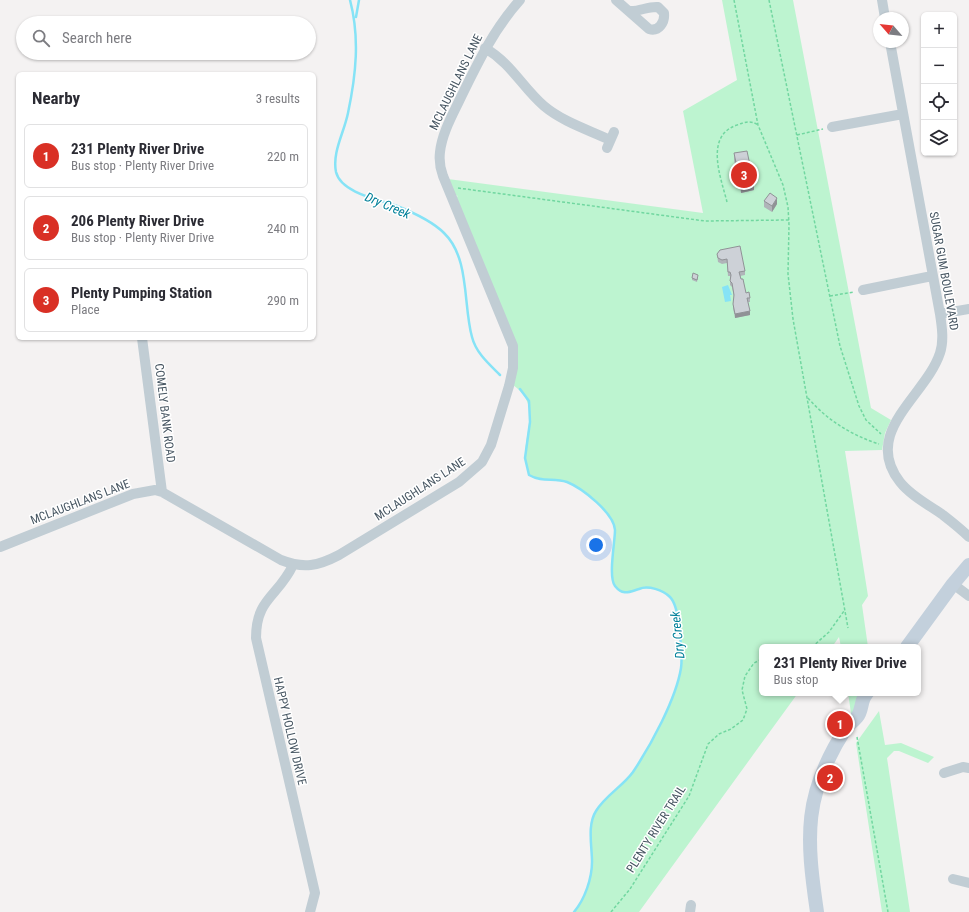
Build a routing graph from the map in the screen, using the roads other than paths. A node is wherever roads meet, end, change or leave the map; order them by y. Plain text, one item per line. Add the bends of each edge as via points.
1 (520, 0) edge
2 (616, 0) edge
3 (882, 0) edge
4 (629, 11) dead end
5 (884, 12) edge
6 (485, 48) junction
7 (891, 48) edge
8 (903, 114) junction
9 (832, 127) road end
10 (610, 140) dead end
11 (932, 276) junction
12 (863, 290) road end
13 (969, 309) edge
14 (940, 314) junction
15 (142, 340) edge
16 (162, 492) junction
17 (944, 516) junction
18 (969, 530) edge
19 (969, 537) edge
20 (0, 547) edge
21 (969, 552) edge
22 (293, 565) junction
23 (969, 565) edge
24 (953, 584) junction
25 (969, 596) edge
26 (909, 644) edge
27 (865, 696) edge
28 (874, 696) edge
29 (842, 736) junction
30 (969, 768) edge
31 (944, 773) dead end
32 (953, 879) dead end
33 (969, 883) edge
34 (310, 912) edge
35 (817, 912) edge

1 - 6 street, MCLAUGHLANS LANE via 499,25
2 - 4 street
3 - 5 street
6 - 10 street via 505,62 546,108
6 - 22 street, MCLAUGHLANS LANE via 456,107 442,143 440,164 513,346 513,368 489,450 482,462 469,474 339,555 307,566
7 - 8 street, SUGAR GUM BOULEVARD
8 - 9 street
8 - 11 street, SUGAR GUM BOULEVARD
11 - 12 street
11 - 14 street, SUGAR GUM BOULEVARD
13 - 14 street
14 - 17 street, SUGAR GUM BOULEVARD via 942,342 937,361 894,425 889,443 892,469 901,483
15 - 16 street, COMELY BANK ROAD
16 - 20 street, MCLAUGHLANS LANE via 154,490 133,494
16 - 22 street, MCLAUGHLANS LANE via 267,553
17 - 18 street
17 - 19 street
21 - 24 street
22 - 34 street, HAPPY HOLLOW DRIVE via 287,578 259,612 256,638 315,893
23 - 24 street
24 - 25 street
24 - 26 street
27 - 29 street via 858,715
28 - 29 street via 862,720
29 - 35 street via 819,780 811,812 809,858
30 - 31 street via 963,767
32 - 33 street

